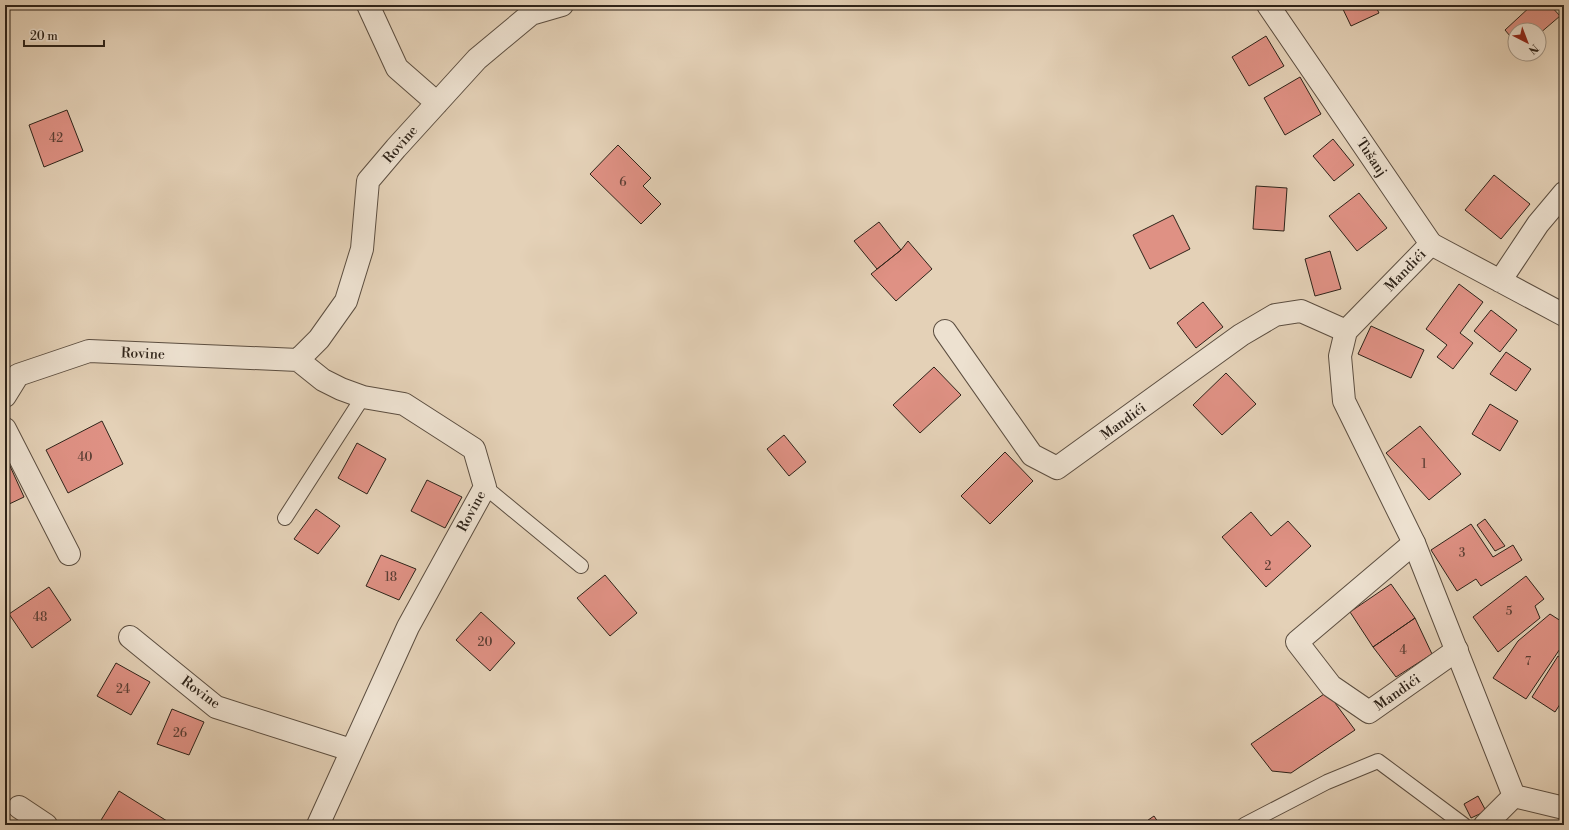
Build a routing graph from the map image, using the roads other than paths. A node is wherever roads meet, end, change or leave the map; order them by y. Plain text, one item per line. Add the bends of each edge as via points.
1 (368, 5) edge
2 (562, 5) edge
3 (1268, 5) edge
4 (437, 103) junction
5 (1564, 193) edge
6 (1431, 244) junction
7 (1500, 281) junction
8 (1564, 315) edge
9 (945, 331) dead end
10 (1346, 331) junction
11 (298, 360) junction
12 (5, 396) edge
13 (362, 397) junction
14 (6, 433) edge
15 (486, 487) junction
16 (285, 518) dead end
17 (1414, 543) junction
18 (69, 554) dead end
19 (581, 566) dead end
20 (130, 636) dead end
21 (1457, 650) junction
22 (351, 750) junction
23 (1514, 796) junction
24 (19, 807) dead end
25 (1564, 808) edge
26 (46, 825) edge
27 (318, 825) edge
28 (1244, 825) edge
29 (1464, 825) edge
30 (1485, 825) edge

1 - 4 street via 397,68
2 - 4 street, Rovine via 531,14 477,59
3 - 6 street, Tušanj
4 - 11 street, Rovine via 368,181 362,249 346,301 320,339
5 - 7 street via 1538,224
6 - 7 street, Tušanj
6 - 10 street, Mandići
7 - 8 street, Tušanj
9 - 10 street, Mandići via 1032,455 1057,468 1241,335 1275,316 1301,312
10 - 17 street via 1340,356 1344,401
11 - 12 street, Rovine via 89,351 18,375
11 - 13 street, Rovine via 323,380
13 - 15 street, Rovine via 404,404 474,449
13 - 16 lane
14 - 18 street
15 - 19 lane
15 - 22 street, Rovine via 408,627
17 - 21 street
17 - 21 street, Mandići via 1297,642 1331,686 1369,712
20 - 22 street, Rovine via 216,707
21 - 23 street
22 - 27 street, Rovine
23 - 25 street
23 - 30 street
24 - 26 street
28 - 29 lane via 1327,782 1378,761

